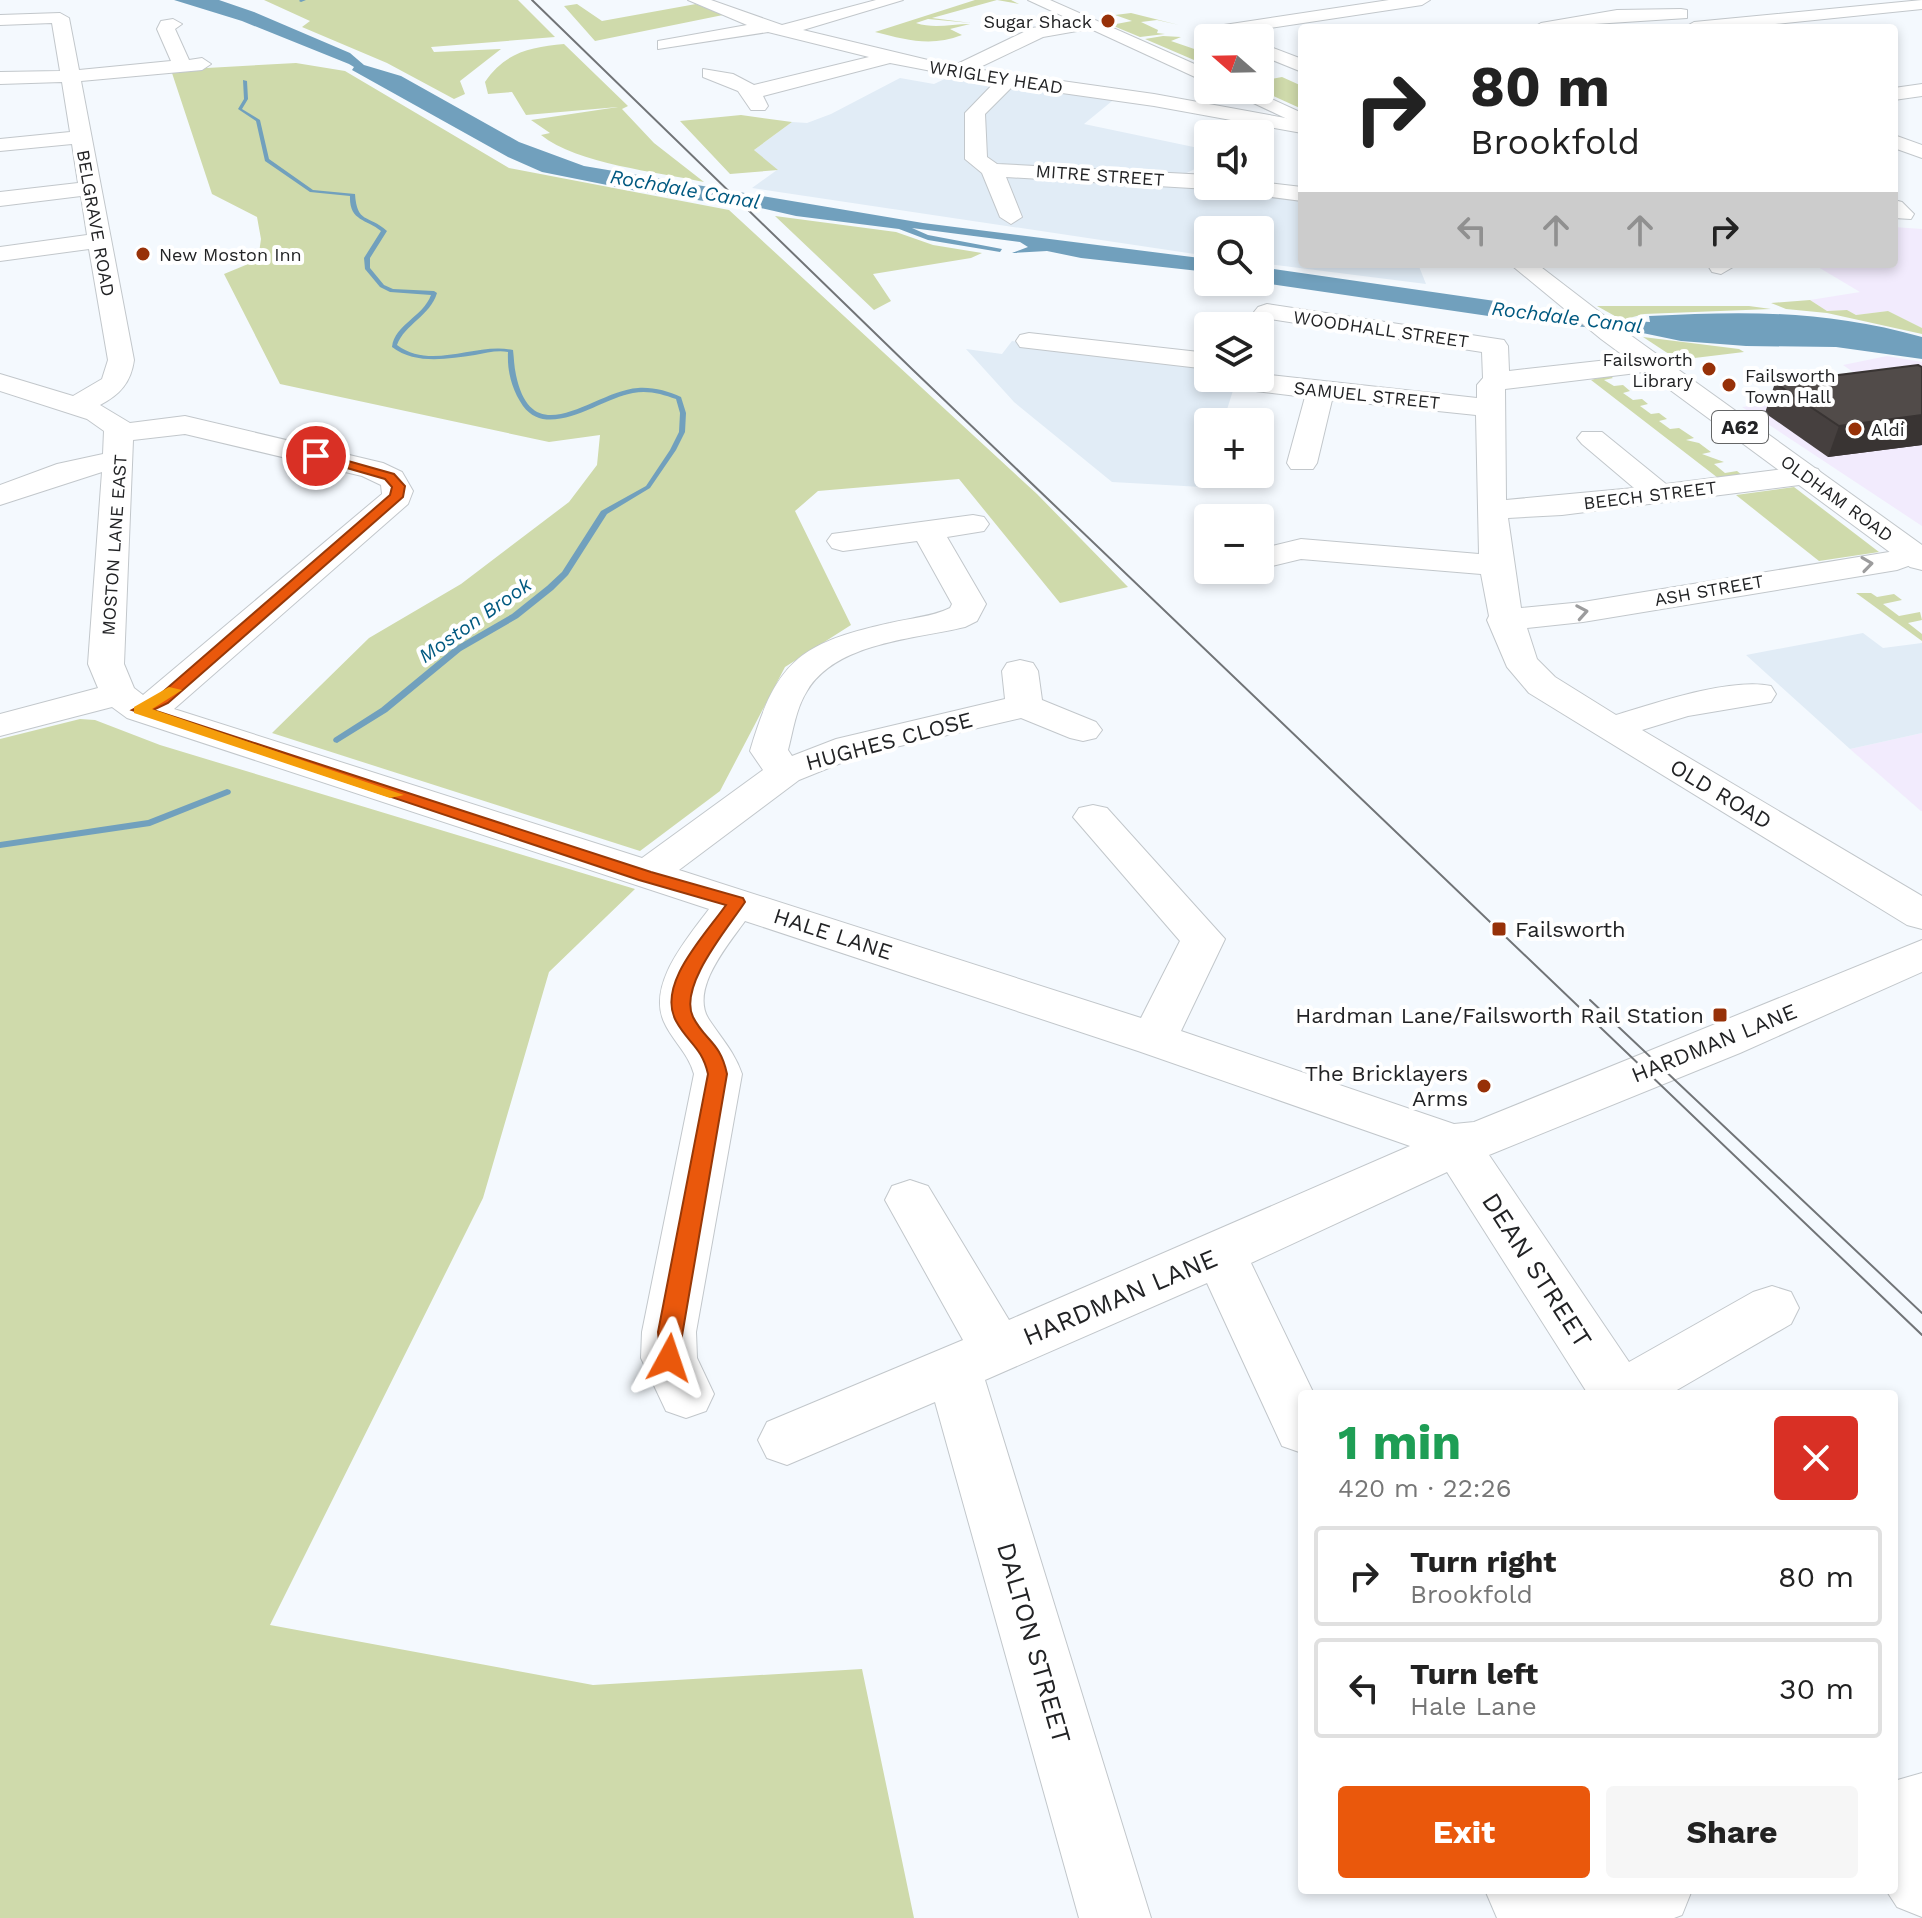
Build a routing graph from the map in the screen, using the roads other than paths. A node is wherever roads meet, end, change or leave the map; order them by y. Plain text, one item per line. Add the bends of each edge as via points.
1 (895, 0) edge
2 (1036, 0) edge
3 (1324, 0) edge
4 (1422, 0) edge
5 (1761, 0) edge
6 (705, 1) edge
7 (1090, 4) dead end
8 (1922, 4) edge
9 (1883, 8) junction
10 (1349, 9) junction
11 (1063, 12) junction
12 (1685, 17) edge
13 (0, 20) edge
14 (1282, 20) junction
15 (1802, 21) edge
16 (1922, 21) edge
17 (1387, 23) dead end
18 (173, 24) dead end
19 (1088, 24) junction
20 (1267, 24) edge
21 (1564, 24) edge
22 (1298, 26) edge
23 (775, 29) junction
24 (664, 45) dead end
25 (1274, 54) edge
26 (891, 57) junction
27 (202, 64) dead end
28 (1298, 65) edge
29 (182, 66) junction
30 (1298, 68) edge
31 (1194, 71) edge
32 (955, 72) junction
33 (710, 73) dead end
34 (1274, 73) dead end
35 (69, 76) junction
36 (0, 78) edge
37 (1898, 78) edge
38 (1008, 80) junction
39 (1918, 90) edge
40 (1898, 93) edge
41 (1123, 95) junction
42 (1262, 104) edge
43 (1102, 111) dead end
44 (1293, 121) edge
45 (1274, 131) edge
46 (80, 137) junction
47 (1898, 143) edge
48 (3, 145) dead end
49 (1922, 152) edge
50 (992, 170) junction
51 (1194, 174) edge
52 (1183, 180) junction
53 (1194, 181) edge
54 (88, 188) junction
55 (1274, 190) edge
56 (1298, 193) edge
57 (0, 199) edge
58 (1011, 217) dead end
59 (99, 241) junction
60 (0, 254) edge
61 (1527, 268) edge
62 (1274, 313) edge
63 (1029, 341) dead end
64 (1495, 346) joint
65 (1194, 359) edge
66 (1653, 363) junction
67 (0, 382) edge
68 (1274, 385) edge
69 (1321, 390) junction
70 (1496, 394) junction
71 (76, 405) junction
72 (1592, 438) dead end
73 (120, 446) junction
74 (1302, 463) dead end
75 (1807, 475) junction
76 (1659, 493) junction
77 (0, 496) edge
78 (1492, 510) junction
79 (973, 524) dead end
80 (928, 531) junction
81 (843, 541) dead end
82 (1919, 554) edge
83 (1274, 556) edge
84 (1494, 565) junction
85 (1504, 620) junction
86 (1758, 694) dead end
87 (129, 702) junction
88 (0, 725) edge
89 (1611, 728) junction
90 (1083, 730) dead end
91 (785, 772) junction
92 (1093, 817) dead end
93 (645, 876) junction
94 (737, 902) junction
95 (1922, 915) edge
96 (1922, 955) edge
97 (1154, 1039) junction
98 (1448, 1140) junction
99 (910, 1200) dead end
100 (1220, 1254) junction
101 (1772, 1308) dead end
102 (975, 1358) junction
103 (691, 1379) dead end
104 (1617, 1390) edge
105 (1627, 1390) edge
106 (1298, 1420) edge
107 (787, 1440) dead end
108 (1922, 1807) edge
109 (1898, 1814) edge
110 (1898, 1845) edge
111 (1922, 1882) edge
112 (1522, 1894) edge
113 (1645, 1894) edge
114 (1115, 1918) edge
115 (1534, 1918) edge
116 (1570, 1918) edge

1 - 23 main road
2 - 11 main road
3 - 10 main road
4 - 10 main road
5 - 15 main road
6 - 23 main road, WRIGLEY HEAD
7 - 11 main road
8 - 9 main road
9 - 15 main road
9 - 16 main road
10 - 14 main road
10 - 17 main road
11 - 19 main road
12 - 15 main road
12 - 21 main road via 1617,15
13 - 35 main road, BELGRAVE ROAD via 60,18
14 - 20 main road
14 - 22 main road
18 - 29 main road via 166,29
19 - 31 main road
19 - 32 main road via 1033,35
23 - 24 main road
23 - 26 main road, WRIGLEY HEAD
25 - 28 main road
26 - 32 main road, WRIGLEY HEAD
26 - 33 main road via 755,98 742,82
27 - 29 main road
29 - 35 main road
30 - 34 main road
32 - 38 main road, WRIGLEY HEAD
35 - 36 main road
35 - 46 main road, BELGRAVE ROAD
37 - 39 main road
38 - 41 main road, WRIGLEY HEAD
38 - 50 main road via 975,113 976,159
39 - 40 main road
41 - 43 main road
41 - 44 main road, WRIGLEY HEAD
42 - 44 main road
44 - 45 main road
46 - 48 main road
46 - 54 main road, BELGRAVE ROAD
47 - 49 main road
50 - 52 main road, MITRE STREET
50 - 58 main road
51 - 52 main road
52 - 53 main road, MITRE STREET
54 - 57 main road
54 - 59 main road, BELGRAVE ROAD
55 - 56 main road
59 - 60 main road
59 - 71 main road, BELGRAVE ROAD via 120,368 106,392
61 - 66 main road, OLDHAM ROAD / A62
62 - 64 main road, WOODHALL STREET
63 - 65 main road
64 - 70 main road, OLD ROAD
66 - 70 main road, SAMUEL STREET
66 - 75 main road, OLDHAM ROAD / A62
67 - 71 main road, MOSTON LANE EAST
68 - 69 main road, SAMUEL STREET
69 - 70 main road, SAMUEL STREET
69 - 74 main road
70 - 78 main road, OLD ROAD
71 - 73 main road, MOSTON LANE EAST via 110,418
72 - 76 main road
73 - 77 main road
73 - 87 main road, MOSTON LANE EAST via 106,664
73 - 87 main road via 185,425 372,469 398,486 397,497 172,691
75 - 76 main road, BEECH STREET
75 - 82 main road, OLDHAM ROAD / A62
76 - 78 main road, BEECH STREET
78 - 84 main road, OLD ROAD
79 - 80 main road
80 - 81 main road
80 - 91 main road via 969,604 965,614 838,650 810,666 791,687 769,751
85 -> 82 main road, ASH STREET via 1583,612
83 - 84 main road via 1301,549
84 - 85 main road, OLD ROAD
85 - 89 main road, OLD ROAD via 1522,662 1542,685
86 - 89 main road via 1683,706
87 - 88 main road
87 - 93 main road, HALE LANE
89 - 95 main road, OLD ROAD
90 - 91 main road, HUGHES CLOSE via 1022,688
91 - 93 main road, HUGHES CLOSE
92 - 97 main road via 1203,939
93 - 94 main road, HALE LANE
94 - 97 main road, HALE LANE
94 - 103 main road via 684,982 680,999 684,1019 713,1053 718,1074 669,1332 669,1358
96 - 98 main road, HARDMAN LANE via 1479,1140
97 - 98 main road, HALE LANE
98 - 100 main road, HARDMAN LANE via 1429,1160
98 - 104 main road, DEAN STREET
99 - 102 main road, DALTON STREET
100 - 102 main road, HARDMAN LANE
100 - 106 main road
101 - 105 main road
102 - 107 main road, HARDMAN LANE
102 - 114 main road, DALTON STREET
108 - 109 main road
110 - 111 main road
112 - 115 main road
113 - 116 main road

